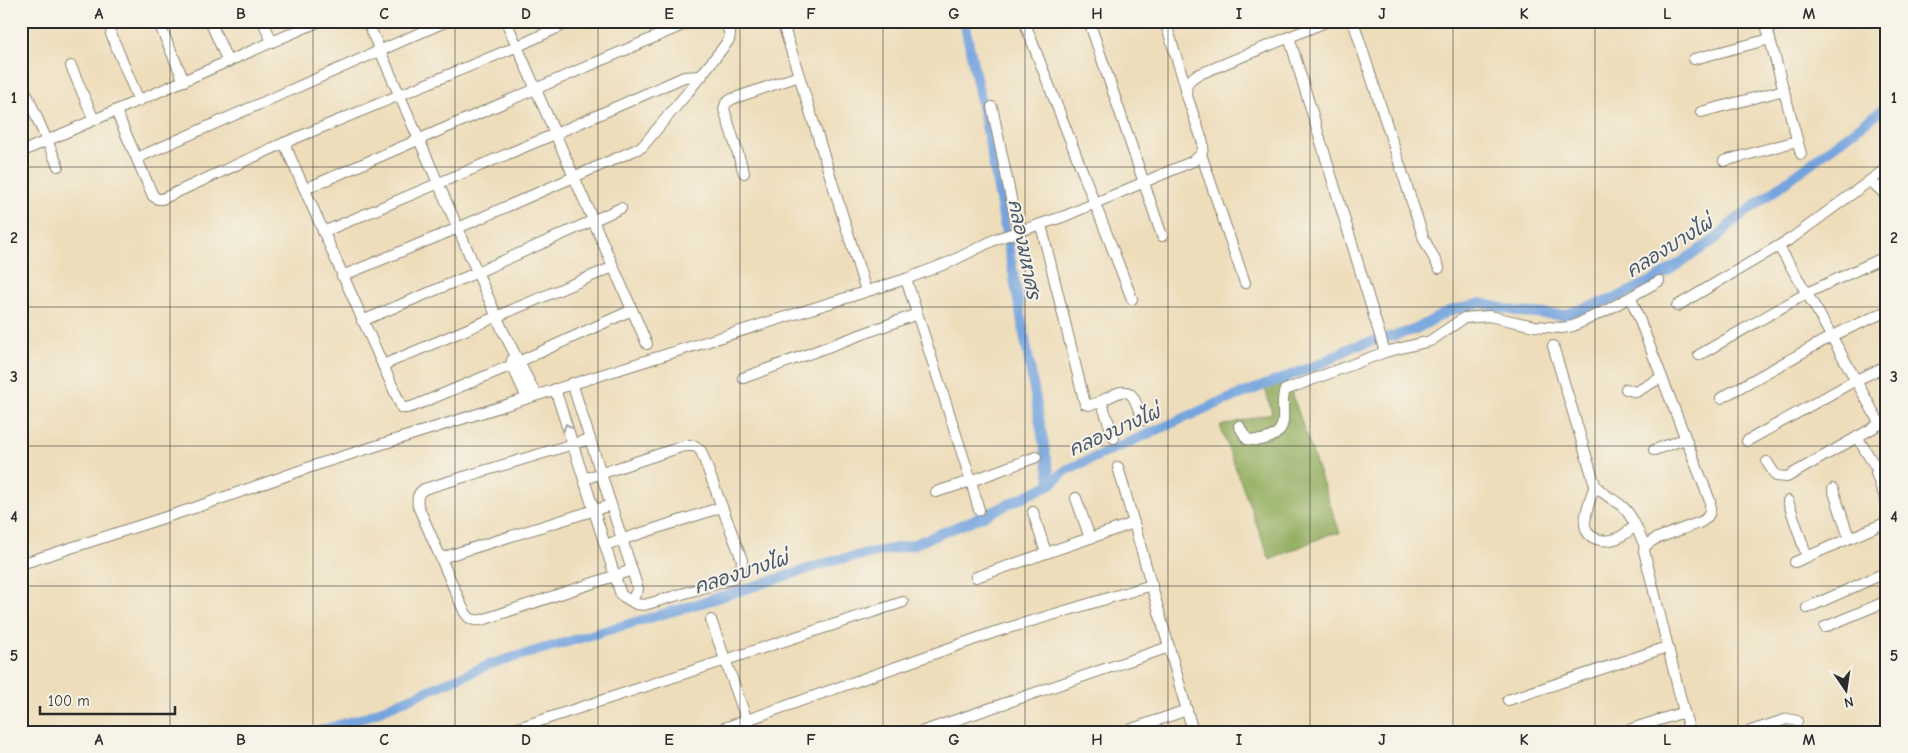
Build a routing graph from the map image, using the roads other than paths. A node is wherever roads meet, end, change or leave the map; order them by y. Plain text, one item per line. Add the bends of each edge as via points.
1 (210, 21) edge
2 (263, 21) edge
3 (367, 21) edge
4 (447, 21) edge
5 (506, 21) edge
6 (572, 21) edge
7 (692, 21) edge
8 (725, 21) edge
9 (782, 21) edge
10 (1024, 21) edge
11 (1089, 21) edge
12 (1165, 21) edge
13 (1328, 21) edge
14 (1353, 21) edge
15 (1765, 21) edge
16 (318, 22) edge
17 (160, 28) dead end
18 (111, 34) dead end
19 (1289, 37) junction
20 (1770, 39) junction
21 (272, 42) junction
22 (518, 46) junction
23 (379, 50) junction
24 (1694, 59) dead end
25 (228, 62) junction
26 (71, 66) dead end
27 (702, 76) junction
28 (799, 76) junction
29 (184, 81) junction
30 (24, 88) dead end
31 (1186, 88) junction
32 (536, 90) junction
33 (1784, 90) junction
34 (400, 95) junction
35 (139, 101) junction
36 (992, 108) dead end
37 (116, 111) junction
38 (1701, 112) dead end
39 (94, 120) junction
40 (555, 134) junction
41 (420, 140) junction
42 (48, 141) junction
43 (1797, 141) junction
44 (284, 144) junction
45 (21, 152) edge
46 (1202, 154) junction
47 (1801, 154) dead end
48 (137, 158) junction
49 (1724, 161) dead end
50 (58, 166) dead end
51 (1887, 168) edge
52 (744, 173) dead end
53 (573, 177) junction
54 (1871, 180) junction
55 (1143, 183) junction
56 (440, 184) junction
57 (305, 189) junction
58 (1887, 196) edge
59 (1094, 204) junction
60 (621, 208) dead end
61 (592, 221) junction
62 (1041, 225) junction
63 (458, 228) junction
64 (323, 232) junction
65 (1014, 234) junction
66 (1162, 236) dead end
67 (1779, 247) junction
68 (1887, 256) edge
69 (613, 267) junction
70 (1439, 268) dead end
71 (478, 272) junction
72 (342, 276) junction
73 (906, 279) junction
74 (1659, 281) dead end
75 (1245, 283) dead end
76 (866, 291) junction
77 (1806, 292) junction
78 (1631, 298) junction
79 (1132, 299) dead end
80 (1677, 306) dead end
81 (632, 310) junction
82 (1887, 312) edge
83 (917, 314) junction
84 (497, 316) junction
85 (362, 321) junction
86 (1832, 336) junction
87 (647, 344) dead end
88 (1553, 346) dead end
89 (1384, 349) junction
90 (1699, 355) dead end
91 (516, 363) junction
92 (383, 365) junction
93 (1887, 366) edge
94 (1662, 377) junction
95 (743, 378) dead end
96 (1856, 380) junction
97 (572, 383) junction
98 (555, 389) junction
99 (1626, 389) dead end
100 (532, 396) junction
101 (1722, 398) dead end
102 (1101, 401) junction
103 (1143, 420) dead end
104 (1883, 422) edge
105 (1239, 426) dead end
106 (1857, 437) junction
107 (1114, 438) dead end
108 (1685, 438) junction
109 (590, 439) junction
110 (1747, 441) dead end
111 (573, 445) junction
112 (1654, 450) dead end
113 (1036, 457) dead end
114 (1767, 462) dead end
115 (1118, 467) dead end
116 (601, 473) junction
117 (584, 479) junction
118 (971, 481) junction
119 (1594, 485) junction
120 (1834, 490) dead end
121 (936, 492) dead end
122 (1076, 498) dead end
123 (1788, 501) dead end
124 (1887, 503) edge
125 (611, 505) junction
126 (722, 507) junction
127 (980, 510) dead end
128 (594, 511) junction
129 (1033, 512) dead end
130 (1887, 522) edge
131 (1134, 523) junction
132 (1635, 526) junction
133 (1090, 538) junction
134 (1849, 538) junction
135 (622, 539) junction
136 (605, 544) junction
137 (1645, 546) junction
138 (1046, 553) junction
139 (1807, 557) junction
140 (441, 558) junction
141 (1794, 562) dead end
142 (21, 564) edge
143 (632, 570) junction
144 (1887, 572) edge
145 (615, 575) junction
146 (976, 577) dead end
147 (1152, 585) junction
148 (632, 600) junction
149 (1887, 601) edge
150 (903, 602) dead end
151 (1806, 608) dead end
152 (711, 620) dead end
153 (1825, 628) dead end
154 (1169, 646) junction
155 (1667, 647) junction
156 (726, 661) junction
157 (1508, 700) dead end
158 (1187, 710) junction
159 (1684, 712) junction
160 (747, 721) junction
161 (1797, 721) dead end
162 (512, 730) dead end
163 (713, 732) edge
164 (751, 732) edge
165 (921, 732) edge
166 (1122, 732) edge
167 (1193, 732) edge
168 (1622, 732) edge
169 (1690, 732) edge
170 (1748, 732) edge

1 - 25 street
2 - 21 street
3 - 23 street
4 - 23 street
5 - 22 street
6 - 22 street
7 - 32 street
8 - 27 street via 729,40
9 - 28 street
10 - 59 street
11 - 55 street
12 - 31 street
13 - 19 street
14 - 70 street via 1421,230
15 - 20 street
16 - 21 street
17 - 29 street
18 - 35 street
19 - 31 street via 1200,73 1190,80
19 - 89 street
20 - 24 street
20 - 33 street
21 - 25 street
22 - 32 street
22 - 34 street
23 - 34 street
23 - 48 street
25 - 29 street
26 - 39 street
27 - 40 street via 684,77
27 - 53 street via 642,147
28 - 52 street via 726,103 724,109
28 - 76 street
29 - 35 street
30 - 42 street
31 - 46 street via 1202,143
32 - 40 street
32 - 41 street
33 - 38 street
33 - 43 street
34 - 41 street
34 - 44 street
35 - 37 street
36 - 65 street
37 - 39 street
37 - 48 street
39 - 42 street
40 - 53 street
40 - 56 street
41 - 56 street
41 - 57 street
42 - 45 street
42 - 50 street
43 - 47 street
43 - 49 street
44 - 48 street via 158,200 153,196
44 - 57 street
46 - 55 street
46 - 75 street
51 - 54 street
53 - 61 street
53 - 63 street
54 - 58 street
54 - 67 street
55 - 59 street
55 - 66 street
56 - 63 street
56 - 64 street
57 - 64 street
59 - 62 street
59 - 79 street
60 - 61 street
61 - 69 street
61 - 71 street
62 - 65 street
62 - 102 street via 1085,404 1088,406
63 - 71 street
63 - 72 street
64 - 72 street
65 - 73 street
67 - 77 street
67 - 80 street
68 - 77 street
69 - 81 street
69 - 84 street
71 - 84 street
71 - 85 street
72 - 85 street
73 - 76 street
73 - 83 street
74 - 78 street
76 - 97 street
77 - 86 street
77 - 90 street
78 - 89 street via 1573,326 1534,326 1489,316 1471,316 1453,324 1430,341
78 - 94 street
81 - 87 street
81 - 91 street
82 - 86 street
83 - 95 street
83 - 118 street
84 - 91 street
84 - 92 street
85 - 92 street
86 - 96 street
86 - 101 street
88 - 119 street
89 - 105 street via 1286,390 1283,395 1283,428 1270,437 1262,440 1247,438
91 - 92 street via 405,409 399,403
91 - 100 street
93 - 96 street
94 - 99 street via 1636,392
94 - 108 street
96 - 104 street
96 - 110 street
97 - 98 street
97 - 109 street
98 - 100 street
111 -> 98 street
100 - 142 street
102 - 103 street via 1116,393 1129,393
102 - 107 street
104 - 106 street
106 - 114 street via 1787,477 1776,476
106 - 124 street via 1875,469
108 - 112 street
108 - 137 street via 1711,510 1707,519
109 - 111 street
109 - 116 street
111 - 117 street
111 - 140 street via 433,486 419,493 418,506
113 - 118 street
115 - 131 street
116 - 117 street
116 - 125 street
116 - 126 street via 684,446 695,446 701,451
117 - 128 street
118 - 121 street
118 - 127 street
119 - 132 street via 1623,507
119 - 132 street via 1585,522 1591,536 1596,540 1615,539
120 - 134 street
122 - 133 street
123 - 139 street
125 - 128 street
125 - 135 street
126 - 135 street
126 - 148 street via 742,560 738,574 644,605
128 - 136 street
128 - 140 street
129 - 138 street
130 - 134 street
131 - 133 street
131 - 147 street
132 - 137 street
133 - 138 street
134 - 139 street
135 - 136 street
135 - 143 street
136 - 145 street
137 - 155 street
138 - 146 street
139 - 141 street
140 - 145 street via 464,611 474,621
143 - 145 street
143 - 148 street via 638,590
144 - 151 street
145 - 148 street via 621,595
147 - 154 street
147 - 160 street via 995,632
149 - 153 street
150 - 156 street
152 - 156 street
154 - 158 street
154 - 165 street
155 - 157 street
155 - 159 street
156 - 160 street
156 - 162 street
158 - 166 street
158 - 167 street
159 - 168 street
159 - 169 street
160 - 163 street
160 - 164 street
161 - 170 street via 1784,720

